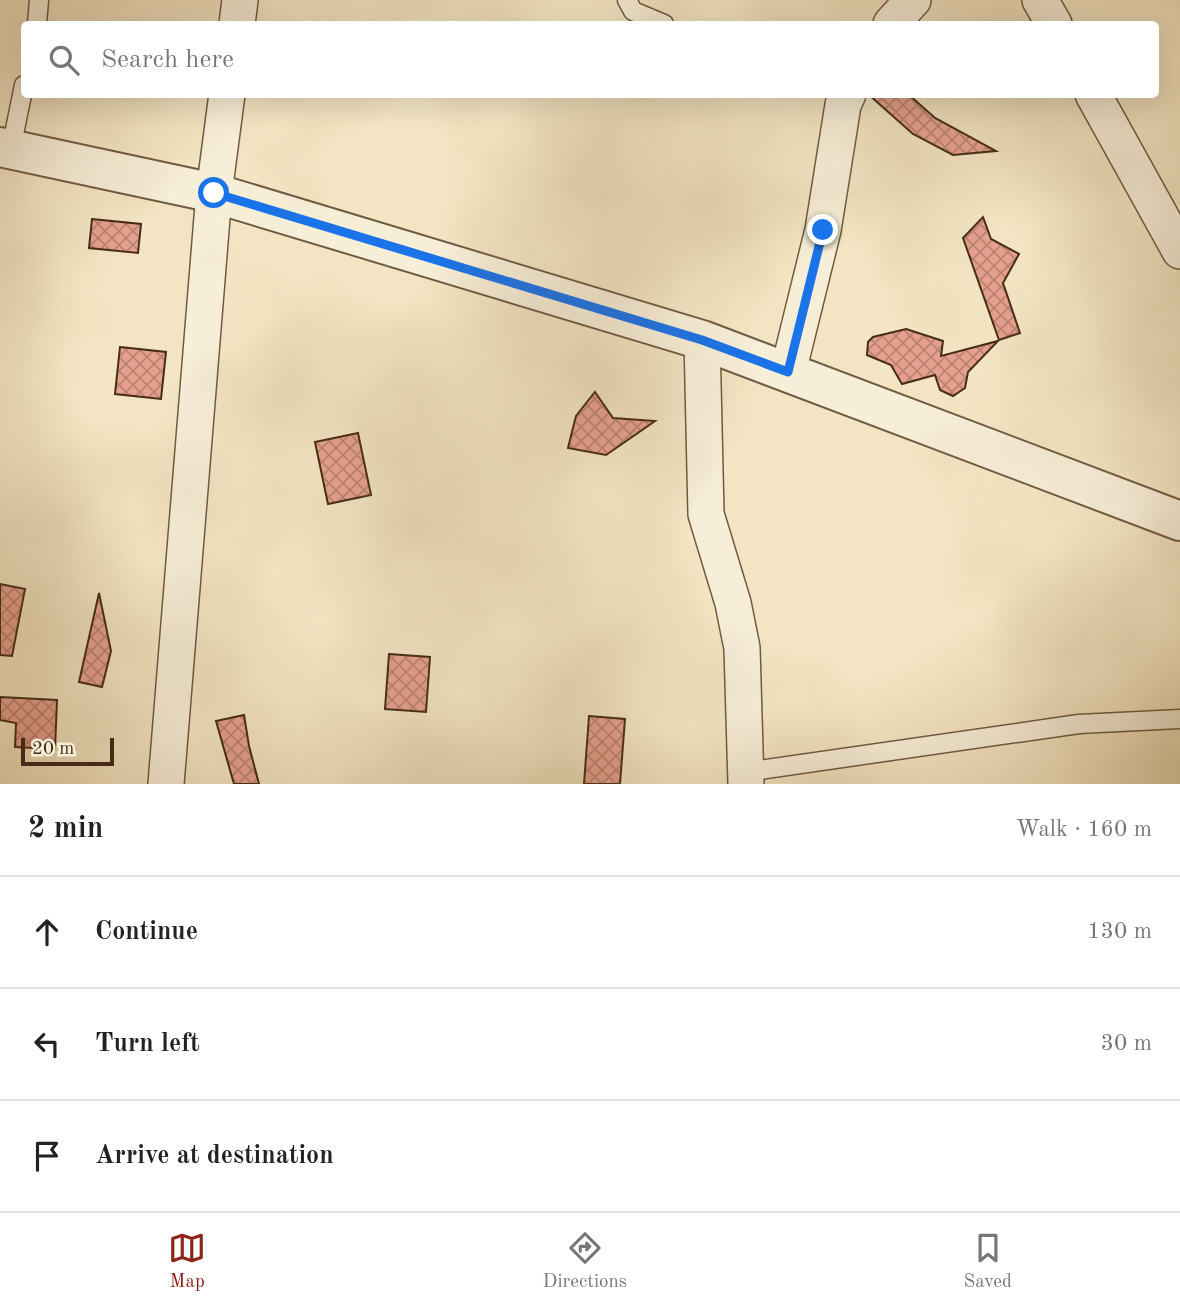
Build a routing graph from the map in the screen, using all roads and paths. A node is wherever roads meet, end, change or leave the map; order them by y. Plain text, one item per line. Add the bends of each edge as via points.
1 (39, 0) edge
2 (240, 0) edge
3 (627, 0) edge
4 (913, 0) edge
5 (1040, 0) edge
6 (37, 21) edge
7 (237, 21) edge
8 (657, 21) edge
9 (894, 21) edge
10 (1052, 21) edge
11 (21, 95) edge
12 (226, 98) edge
13 (846, 98) edge
14 (1095, 98) edge
15 (5, 148) edge
16 (214, 193) junction
17 (1180, 251) edge
18 (702, 340) junction
19 (788, 372) junction
20 (1180, 521) edge
21 (1180, 719) edge
22 (745, 778) edge
23 (166, 784) edge

1 - 6 lane
2 - 7 street
3 - 8 lane via 633,11
4 - 9 street
5 - 10 street
11 - 15 lane
12 - 16 street
13 - 19 street via 823,230
14 - 17 street
15 - 16 street
16 - 18 street
16 - 23 street
18 - 19 street
18 - 22 street via 706,514 742,648
19 - 20 street
21 - 22 lane via 1079,724

